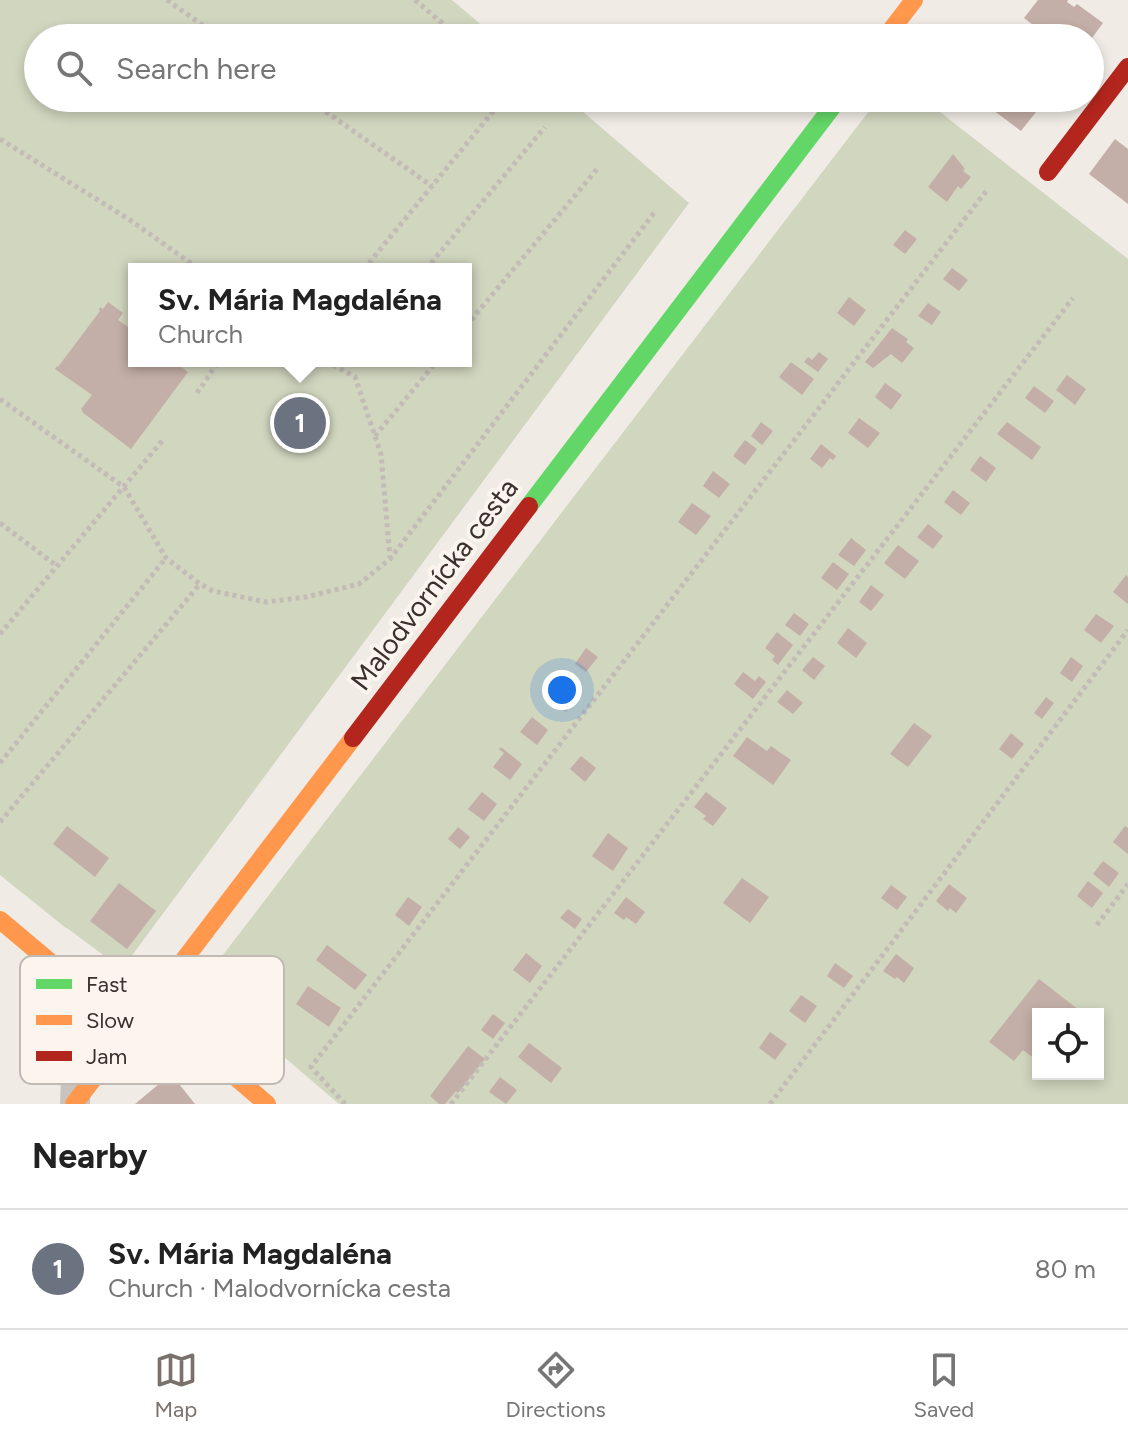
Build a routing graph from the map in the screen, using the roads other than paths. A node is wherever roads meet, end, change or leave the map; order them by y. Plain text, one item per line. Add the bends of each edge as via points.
1 (914, 0) edge
2 (896, 24) edge
3 (1124, 81) edge
4 (1104, 105) edge
5 (828, 112) edge
6 (1098, 112) edge
7 (1048, 172) dead end
8 (0, 920) edge
9 (43, 956) edge
10 (188, 956) edge
11 (76, 1084) edge
12 (90, 1084) edge
13 (244, 1084) edge
14 (75, 1104) edge
15 (267, 1104) edge

1 - 2 street
3 - 4 street
5 - 10 street, Malodvornícka cesta
6 - 7 street
8 - 9 street
11 - 14 street
12 - 14 street, Malodvornícka cesta
13 - 15 street

